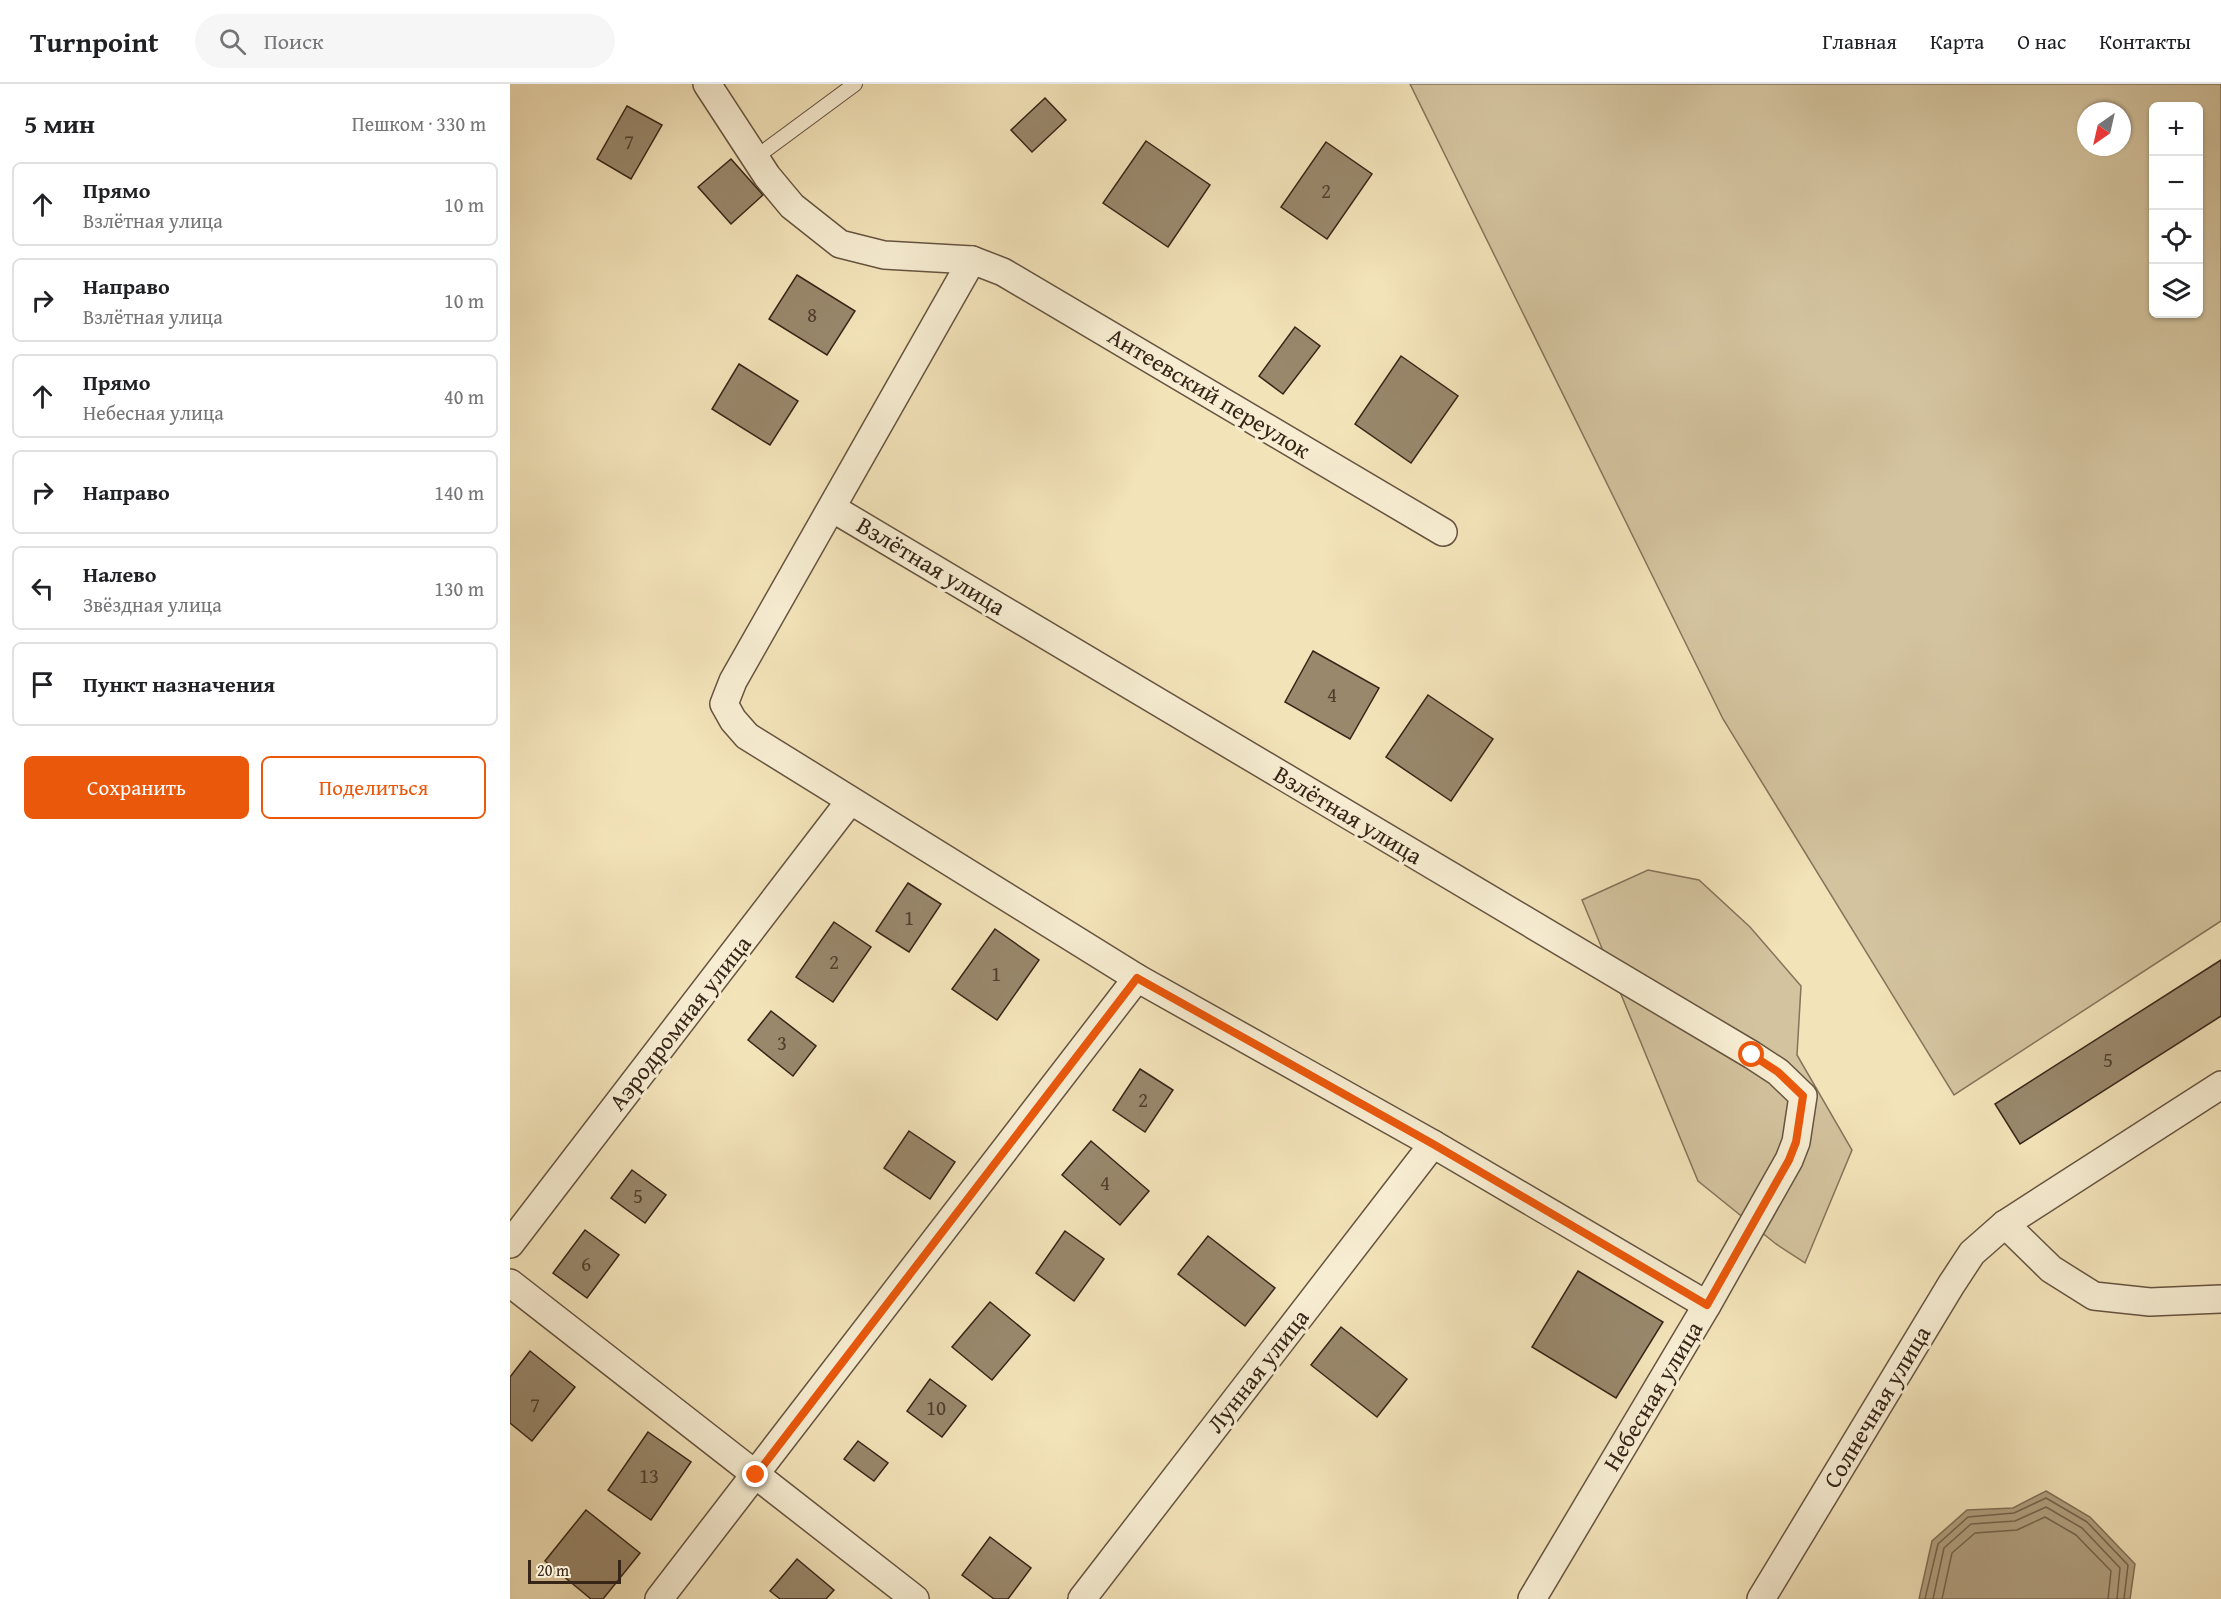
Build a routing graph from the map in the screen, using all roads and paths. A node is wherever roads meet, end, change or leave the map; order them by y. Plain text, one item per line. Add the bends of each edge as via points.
1 (707, 84) edge
2 (855, 84) edge
3 (755, 158) junction
4 (972, 260) junction
5 (832, 508) junction
6 (1443, 531) dead end
7 (850, 801) junction
8 (1137, 978) junction
9 (2221, 1085) edge
10 (1433, 1144) junction
11 (1789, 1160) joint
12 (2005, 1224) junction
13 (510, 1244) edge
14 (510, 1283) edge
15 (2221, 1299) edge
16 (1707, 1305) junction
17 (756, 1475) junction
18 (659, 1599) edge
19 (915, 1599) edge
20 (1082, 1599) edge
21 (1532, 1599) edge
22 (1761, 1599) edge

1 - 3 street, Антеевский переулок
2 - 3 lane
3 - 4 street, Антеевский переулок via 792,206 840,244 884,255
4 - 5 street
4 - 6 street, Антеевский переулок via 1003,272
5 - 7 street via 733,681 724,704 747,736
5 - 11 street, Взлётная улица via 1778,1072 1803,1096
7 - 8 street
7 - 13 street, Аэродромная улица
8 - 10 street
8 - 17 street
9 - 12 street, Солнечная улица
10 - 16 street
10 - 20 street, Лунная улица
11 - 16 street, Небесная улица
12 - 15 street via 2051,1269 2094,1296 2150,1302
12 - 22 street, Солнечная улица via 1972,1253 1951,1285
14 - 17 street
16 - 21 street, Небесная улица
17 - 18 street
17 - 19 street

